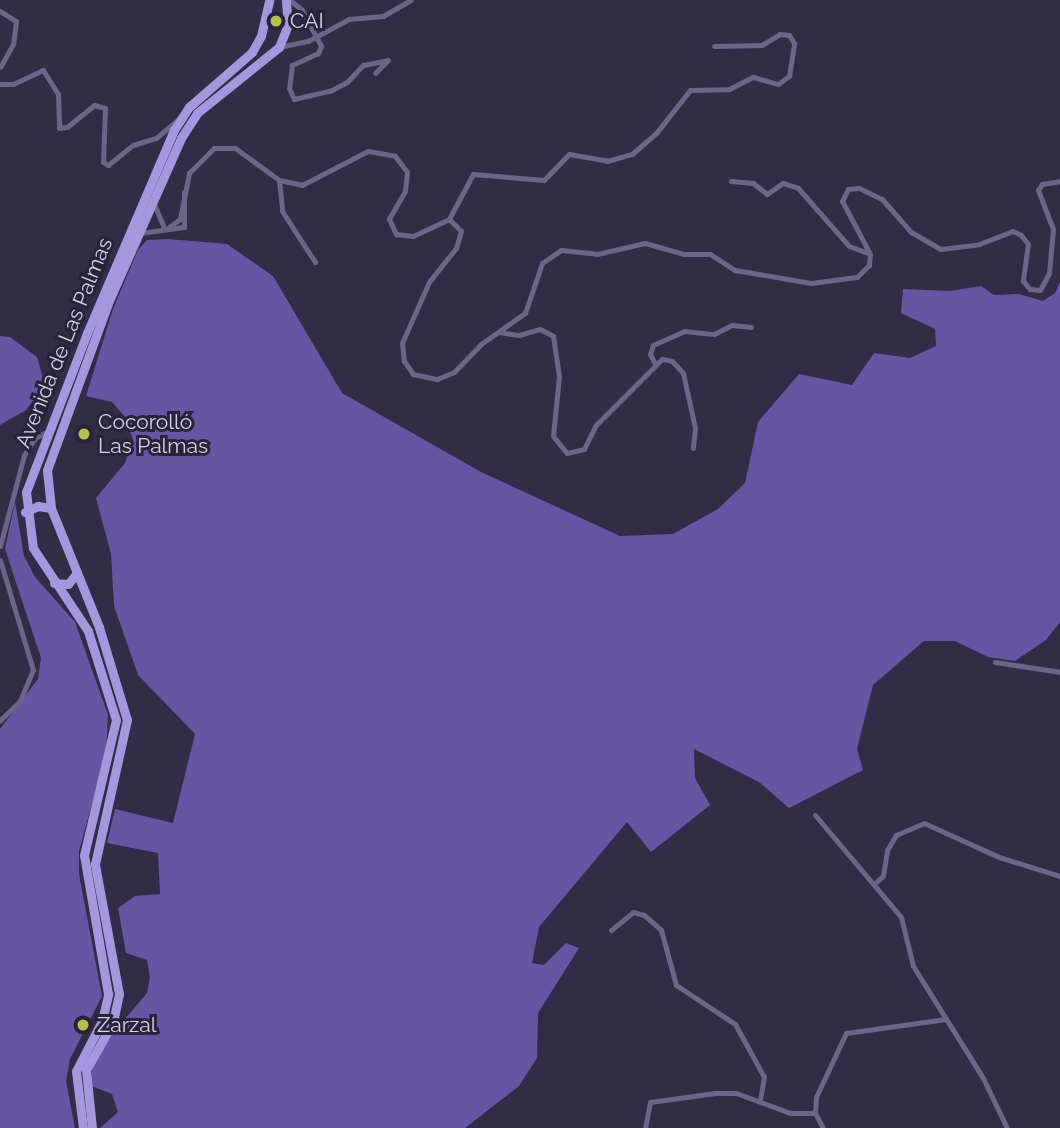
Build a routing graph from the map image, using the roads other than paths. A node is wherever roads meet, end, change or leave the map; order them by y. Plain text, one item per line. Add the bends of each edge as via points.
1 (288, 0) edge
2 (411, 0) edge
3 (268, 5) edge
4 (0, 11) edge
5 (288, 11) junction
6 (261, 36) junction
7 (314, 37) junction
8 (280, 45) junction
9 (714, 46) dead end
10 (0, 67) edge
11 (376, 73) dead end
12 (0, 84) edge
13 (183, 115) junction
14 (279, 180) junction
15 (730, 181) dead end
16 (1060, 181) edge
17 (153, 202) junction
18 (449, 219) junction
19 (167, 227) junction
20 (139, 234) junction
21 (870, 254) junction
22 (315, 262) dead end
23 (751, 327) dead end
24 (499, 332) junction
25 (654, 362) junction
26 (50, 430) junction
27 (693, 448) dead end
28 (51, 508) junction
29 (25, 512) junction
30 (0, 546) edge
31 (0, 560) edge
32 (77, 573) junction
33 (54, 583) junction
34 (995, 662) dead end
35 (1060, 672) edge
36 (0, 720) edge
37 (815, 815) dead end
38 (1060, 876) edge
39 (874, 884) junction
40 (611, 930) dead end
41 (946, 1019) junction
42 (760, 1099) junction
43 (814, 1113) junction
44 (83, 1128) edge
45 (92, 1128) edge
46 (645, 1128) edge
47 (823, 1128) edge
48 (1007, 1128) edge

1 - 5 main road
1 - 7 street via 302,10
2 - 7 street via 383,16 349,19
3 - 5 main road
3 - 6 main road, Avenida de Las Palmas
4 - 10 street via 16,21 16,32
5 - 8 main road
6 - 8 main road
6 - 13 main road, Avenida de Las Palmas via 248,57
7 - 8 street
7 - 11 street via 321,44 319,51 294,62 290,72 289,88 296,100 338,88 366,64 388,60
8 - 17 main road, Avenida de Las Palmas via 197,113
9 - 18 street via 762,45 780,34 789,35 794,43 789,76 778,84 753,77 729,89 690,90 657,132 632,154 607,161 569,154 544,180 473,174
12 - 13 street via 6,86 43,70 58,94 59,128 94,105 105,108 103,153 108,165 133,145 156,138
13 - 26 main road, Avenida de Las Palmas via 98,305
14 - 18 street via 312,183 352,158 382,151 395,156 407,172 405,191 389,219 396,234 413,236
14 - 19 street via 242,151 221,147 201,158 184,189 186,225
14 - 22 street via 282,211
15 - 21 street via 753,183 767,194 783,183 799,188 849,246
16 - 21 street via 1047,182 1038,190 1053,229 1049,273 1040,290 1030,289 1023,281 1028,244 1021,235 1013,231 979,244 941,249 920,239 876,195 848,189 842,201
17 - 19 street
17 - 20 main road, Avenida de Las Palmas
18 - 24 street via 459,227 459,242 429,282 402,343 404,361 419,377 445,377
19 - 20 street
20 - 28 main road, Avenida de Las Palmas via 51,452 46,477
21 - 24 street via 863,273 823,285 735,270 710,254 684,254 645,243 597,254 568,249 542,264 525,313
23 - 25 street via 732,325 714,334 684,331 653,345 650,354
24 - 25 street via 519,335 540,329 553,336 559,376 554,436 567,453 584,449 596,426 639,385
25 - 27 street via 672,361 683,373 695,428
26 - 29 main road, Avenida de Las Palmas via 30,473
26 - 30 street via 35,438 24,455
28 - 29 main road via 38,506
28 - 32 main road, Avenida de Las Palmas
29 - 33 main road, Avenida de Las Palmas via 33,548
31 - 36 street via 33,670 20,701
32 - 33 main road via 68,584
32 - 45 main road, Avenida de Las Palmas via 127,720 95,864 119,982 113,1022 86,1070
33 - 44 main road, Avenida de Las Palmas via 88,631 116,720 84,855 108,994 102,1021 76,1071
34 - 35 street
37 - 39 street
38 - 39 street via 999,857 924,823 896,835 887,850 883,876
39 - 41 street via 901,917 914,965
40 - 42 street via 633,912 645,915 661,930 676,985 735,1024 764,1077
41 - 43 street via 846,1033 816,1097
41 - 48 street
42 - 43 street via 790,1112
42 - 46 street via 727,1091 654,1101 646,1107
43 - 47 street

